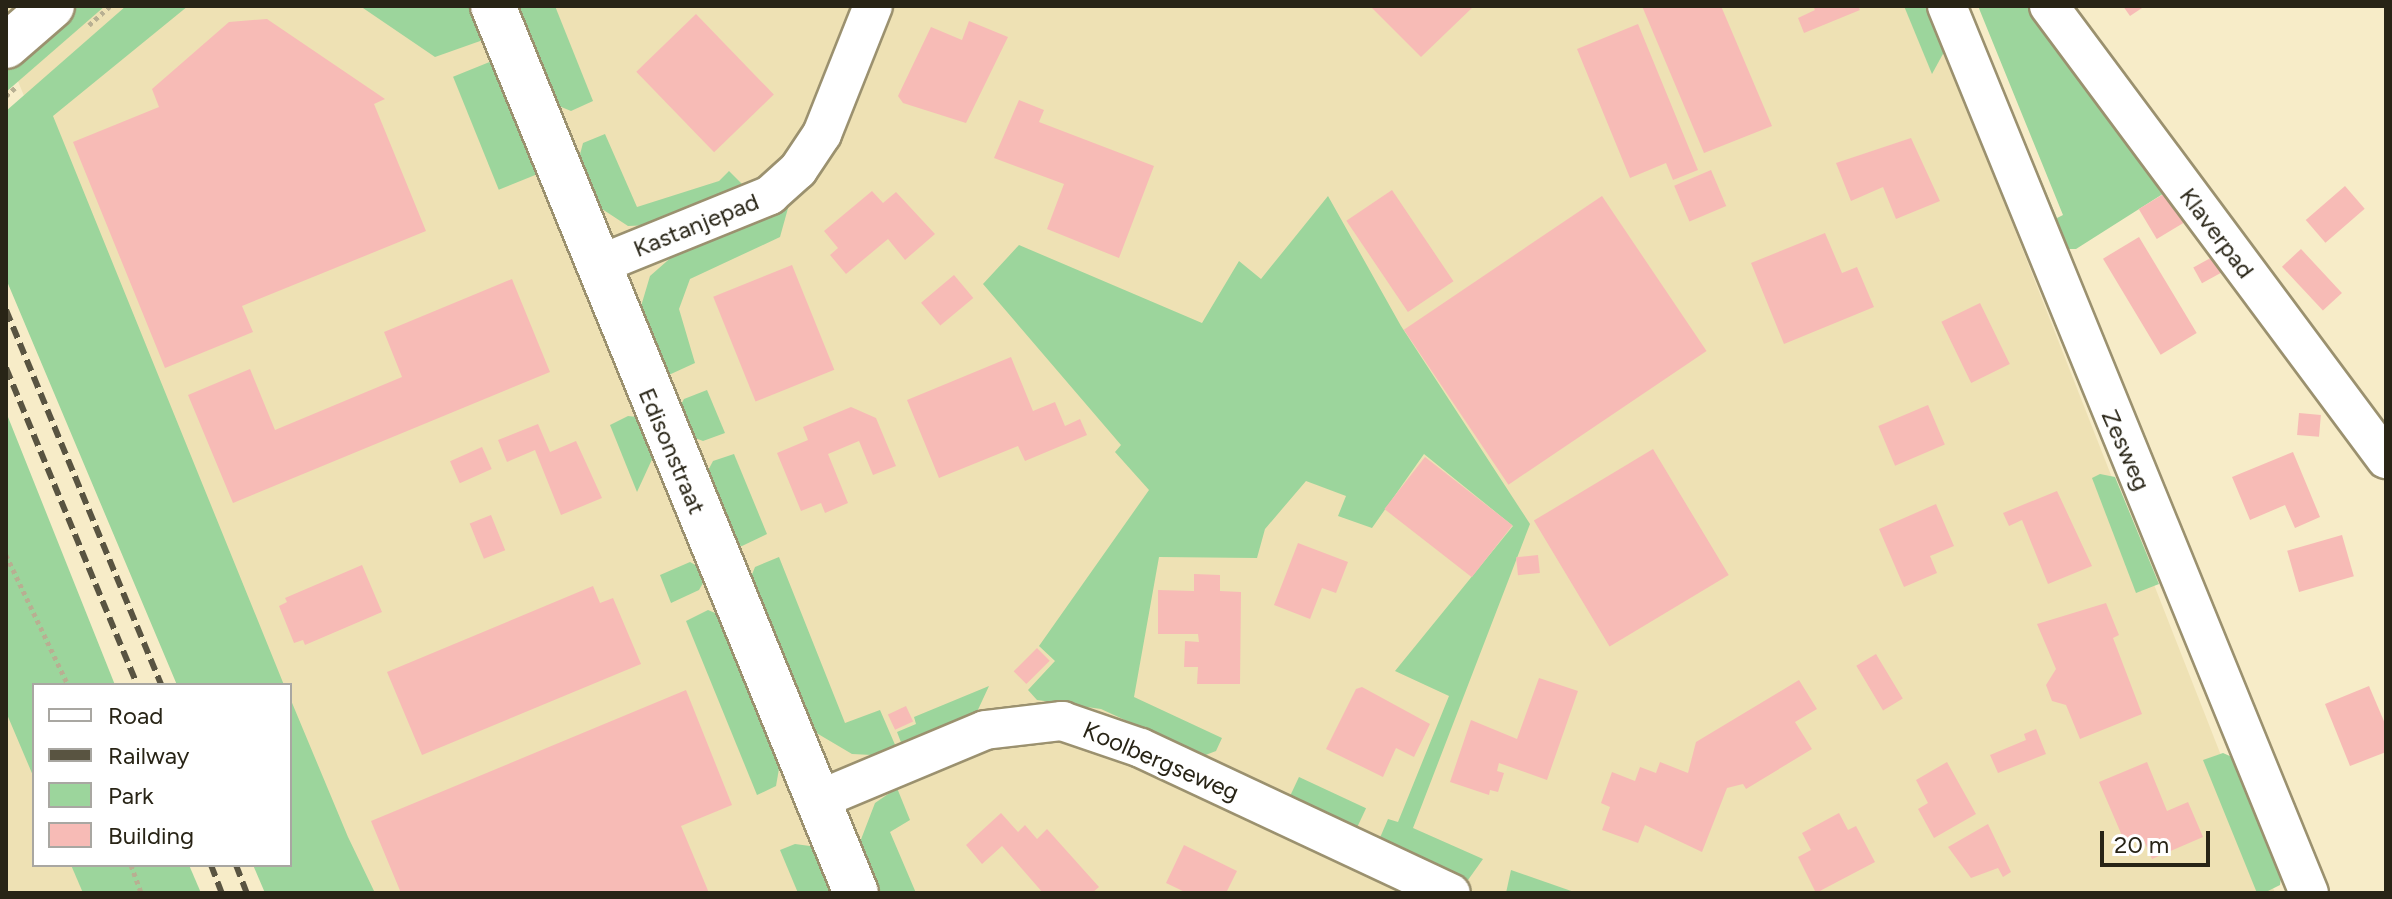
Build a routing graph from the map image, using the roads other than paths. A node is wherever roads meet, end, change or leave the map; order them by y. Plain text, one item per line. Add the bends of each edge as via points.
1 (52, 6) edge
2 (493, 6) edge
3 (873, 6) edge
4 (1947, 6) edge
5 (2049, 6) edge
6 (6, 46) edge
7 (598, 265) junction
8 (2386, 459) edge
9 (818, 800) junction
10 (856, 893) edge
11 (1451, 893) edge
12 (2309, 893) edge

1 - 6 street
2 - 7 street, Edisonstraat
3 - 7 street, Kastanjepad via 822,134 798,170 770,195
4 - 12 street, Zesweg
5 - 8 street, Klaverpad
7 - 9 street, Edisonstraat
9 - 10 street, Edisonstraat
9 - 11 street, Koolbergseweg via 985,730 1062,721 1141,748

